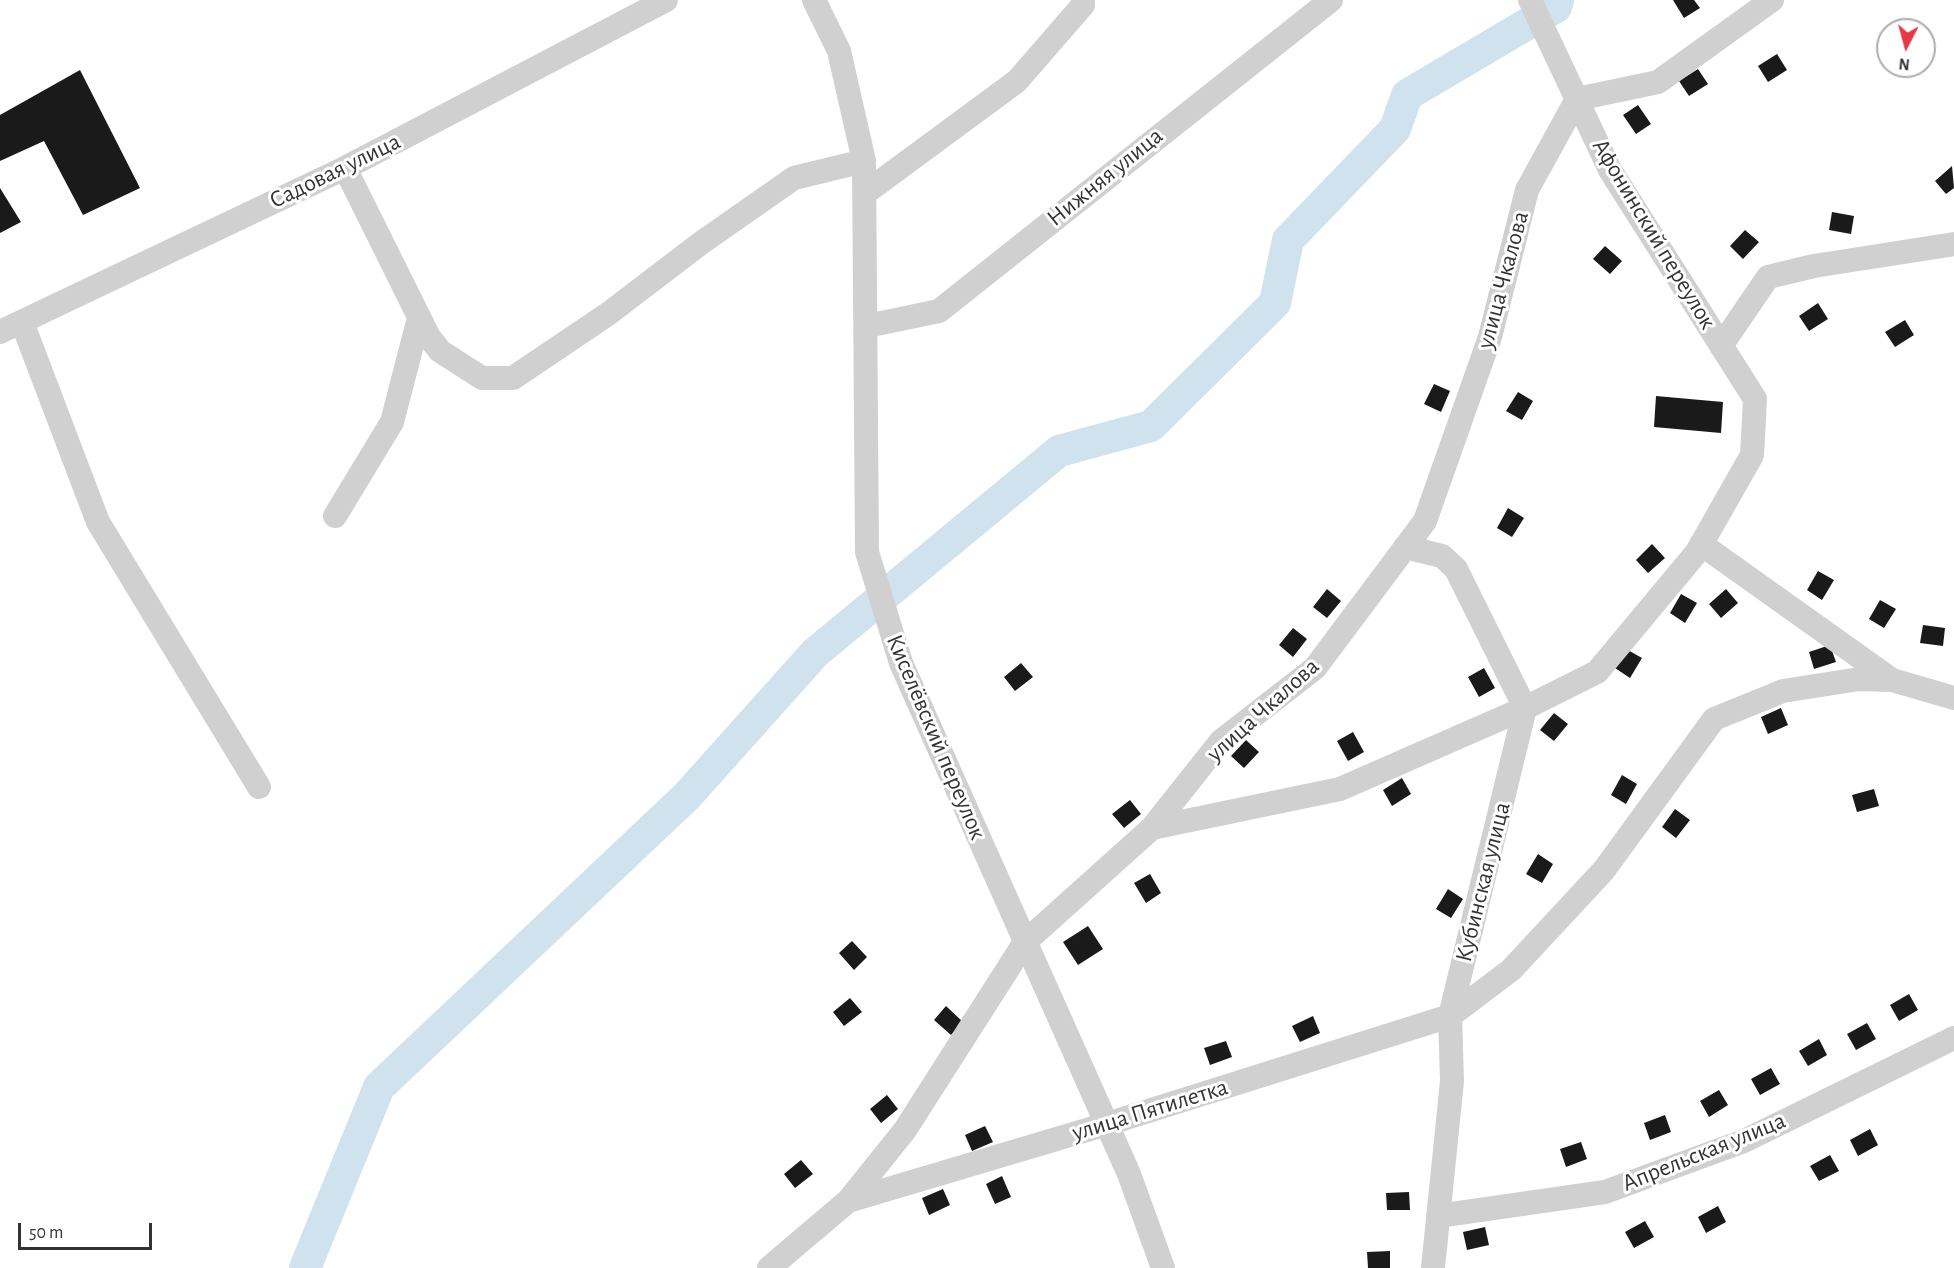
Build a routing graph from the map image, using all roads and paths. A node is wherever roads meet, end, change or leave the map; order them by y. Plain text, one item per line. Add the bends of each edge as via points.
1 (666, 0) edge
2 (814, 0) edge
3 (1083, 0) edge
4 (1331, 0) edge
5 (1530, 0) edge
6 (1772, 0) edge
7 (1572, 89) junction
8 (864, 161) junction
9 (345, 168) junction
10 (865, 193) junction
11 (1954, 244) edge
12 (419, 318) junction
13 (22, 322) junction
14 (867, 326) junction
15 (0, 332) edge
16 (1721, 346) junction
17 (336, 516) dead end
18 (1701, 544) junction
19 (1405, 547) junction
20 (1892, 680) junction
21 (1954, 699) edge
22 (1525, 708) junction
23 (259, 787) dead end
24 (1152, 828) junction
25 (1025, 942) junction
26 (1450, 1016) junction
27 (1954, 1038) edge
28 (1107, 1124) junction
29 (848, 1201) junction
30 (1438, 1216) junction
31 (769, 1268) edge
32 (1163, 1268) edge
33 (1433, 1268) edge

1 - 9 street, Садовая улица
2 - 8 street, Киселёвский переулок via 839,51
3 - 10 street via 1083,5 1017,81
4 - 14 street, Нижняя улица via 939,311
5 - 7 street, Афонинский переулок
6 - 7 street via 1658,82
7 - 16 street, Афонинский переулок via 1610,170
7 - 19 street, улица Чкалова via 1527,190 1490,337 1425,521
8 - 10 street, Киселёвский переулок
8 - 12 street via 794,178 513,378 482,378 440,351
9 - 12 street
9 - 13 street, Садовая улица
10 - 14 street, Киселёвский переулок
11 - 16 street via 1768,277
12 - 17 street via 392,422
13 - 15 street, Садовая улица
13 - 23 street via 98,522
14 - 25 street, Киселёвский переулок via 867,552 901,663
16 - 18 street, Афонинский переулок via 1755,399 1752,455
18 - 20 street
18 - 22 street via 1597,672
19 - 22 street via 1442,556 1456,569
19 - 24 street, улица Чкалова via 1315,668 1221,741
20 - 21 street
20 - 26 street, улица Пятилетка via 1859,679 1783,691 1714,719 1604,870 1511,970
22 - 24 street via 1340,789
22 - 26 street, Кубинская улица
24 - 25 street, улица Пятилетка
25 - 28 street, Киселёвский переулок
25 - 29 street, улица Пятилетка via 905,1130
26 - 28 street, улица Пятилетка
26 - 30 street, Кубинская улица via 1452,1081
27 - 30 street, Апрельская улица via 1744,1141 1605,1192
28 - 29 street, улица Пятилетка
28 - 32 street, Киселёвский переулок
29 - 31 street, улица Пятилетка
30 - 33 street, Кубинская улица

